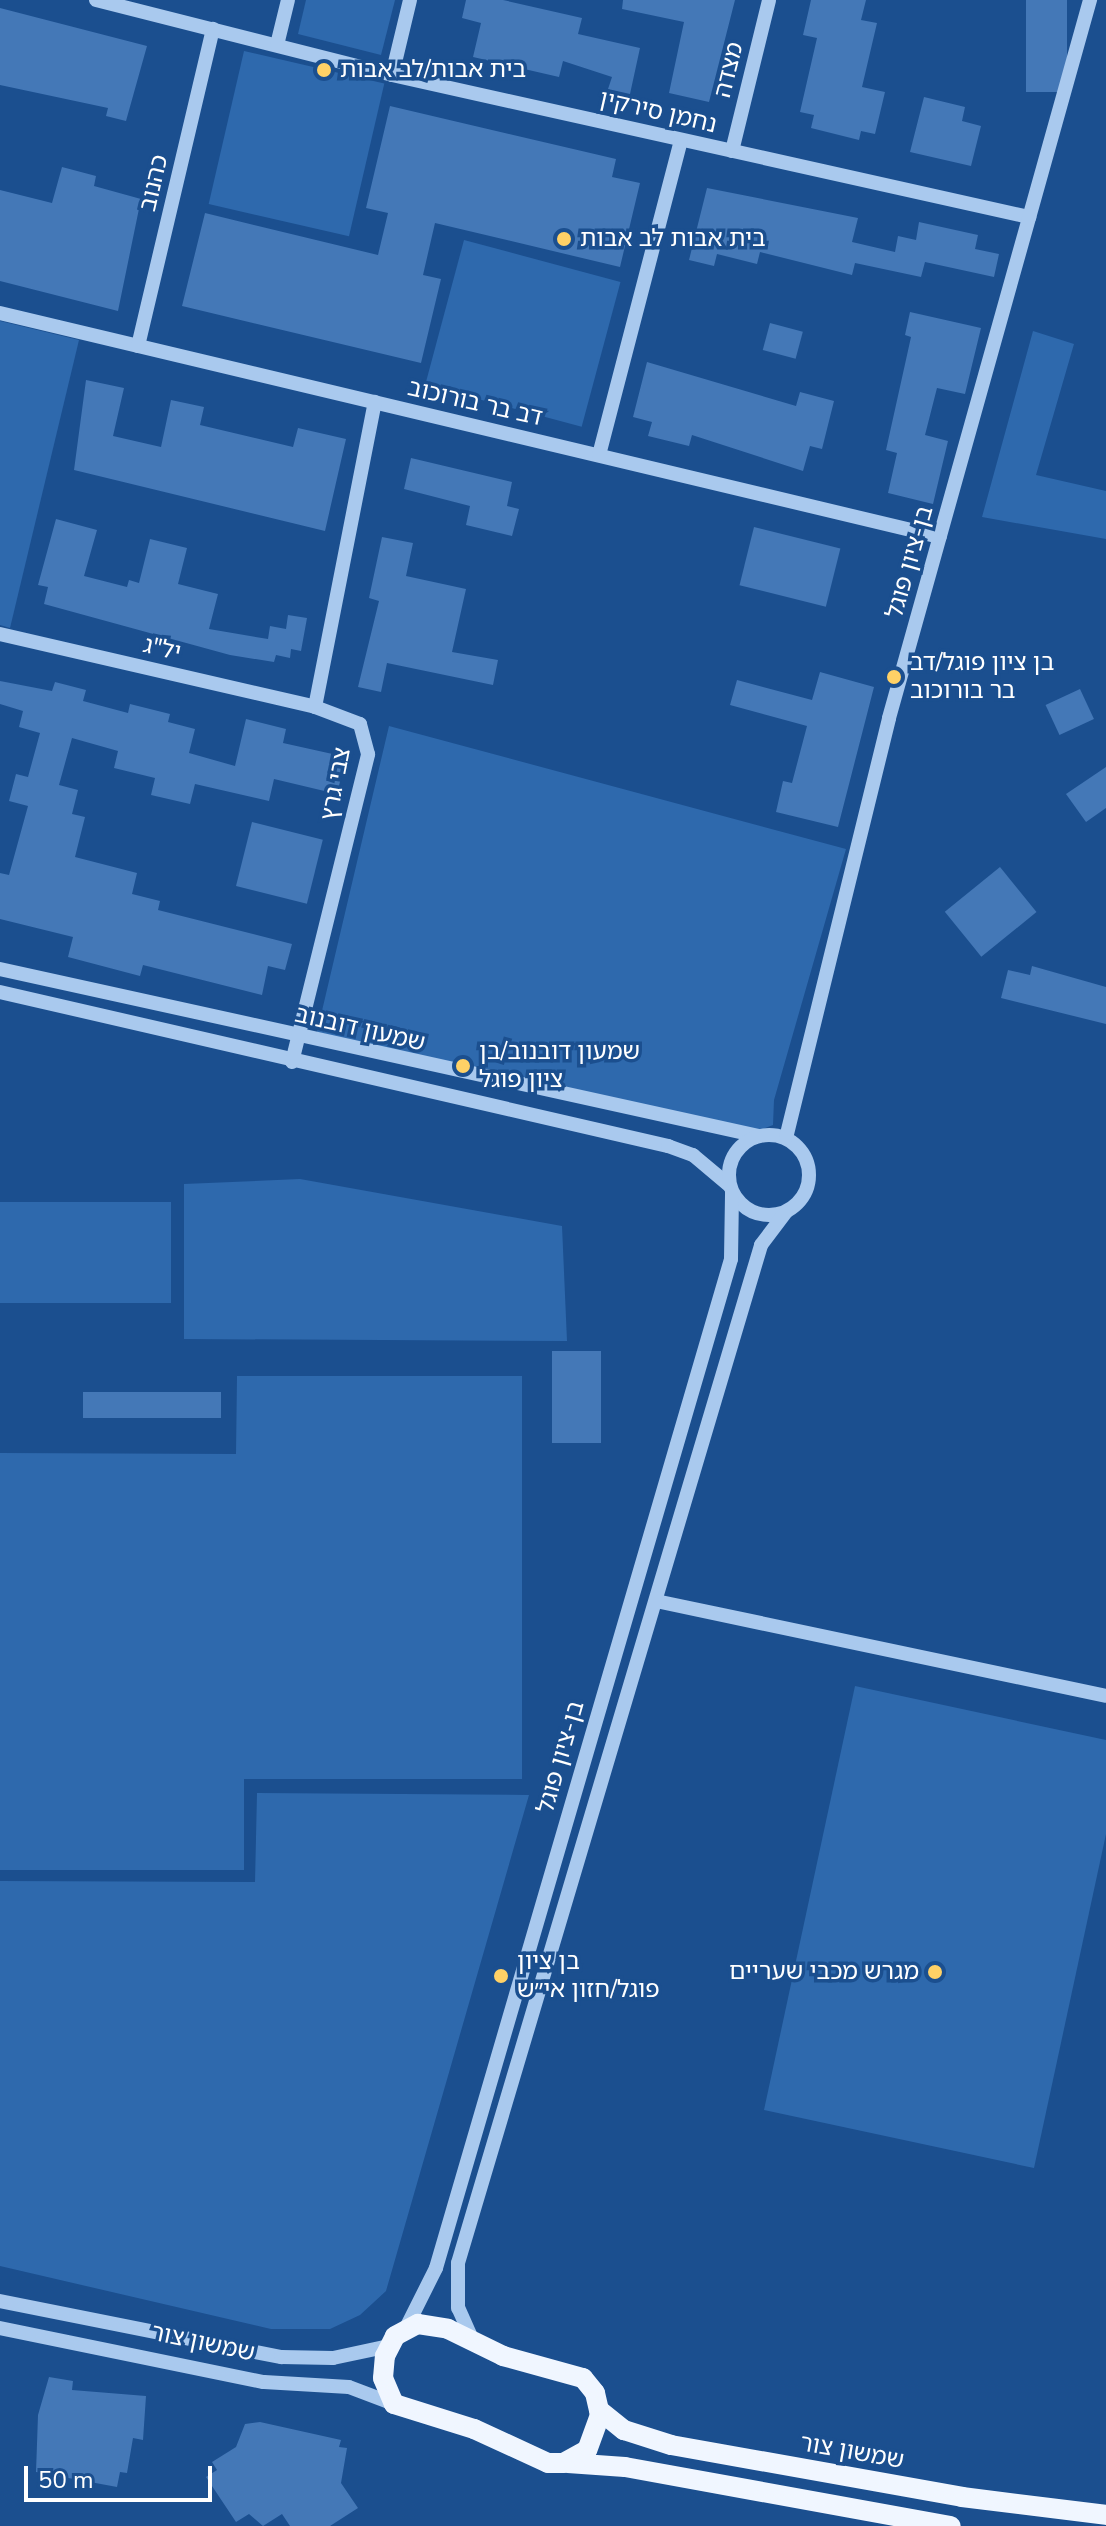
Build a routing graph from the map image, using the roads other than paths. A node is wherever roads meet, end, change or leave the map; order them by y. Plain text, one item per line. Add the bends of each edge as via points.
1 (96, 0) edge
2 (288, 0) edge
3 (410, 0) edge
4 (769, 0) edge
5 (1090, 0) edge
6 (213, 29) junction
7 (277, 45) junction
8 (392, 75) junction
9 (681, 140) junction
10 (732, 151) junction
11 (1029, 217) junction
12 (0, 313) edge
13 (138, 346) junction
14 (375, 402) junction
15 (599, 455) junction
16 (940, 537) junction
17 (0, 634) edge
18 (315, 707) junction
19 (0, 969) edge
20 (0, 992) edge
21 (299, 1037) junction
22 (292, 1062) junction
23 (758, 1136) junction
24 (786, 1138) junction
25 (731, 1189) junction
26 (786, 1212) junction
27 (656, 1601) junction
28 (1106, 1696) edge
29 (0, 2301) edge
30 (0, 2328) edge
31 (406, 2328) junction
32 (474, 2342) junction
33 (389, 2346) junction
34 (394, 2404) junction
35 (599, 2410) junction
36 (564, 2463) junction
37 (1106, 2515) edge
38 (951, 2526) edge

1 - 6 street, נחמן סירקין
2 - 7 street
3 - 8 street
4 - 10 street, מצדה
5 - 11 street, בן-ציון פוגל
6 - 7 street, נחמן סירקין
6 - 13 street, כהנוב
7 - 8 street, נחמן סירקין
8 - 9 street, נחמן סירקין
9 - 10 street, נחמן סירקין
9 - 15 street
10 - 11 street, נחמן סירקין
11 - 16 street, בן-ציון פוגל
12 - 13 street, דב בר בורוכוב
13 - 14 street, דב בר בורוכוב
14 - 15 street, דב בר בורוכוב
14 - 18 street
15 - 16 street, דב בר בורוכוב
16 - 24 street, בן-ציון פוגל
17 - 18 street, יל"ג
18 - 21 street, צבי גרץ via 360,724 368,754
19 - 21 street, שמעון דובנוב
20 - 22 street, שמעון דובנוב
21 - 22 street, צבי גרץ
21 - 23 street, שמעון דובנוב
22 - 25 street, שמעון דובנוב via 668,1146 693,1155
23 - 24 street
23 - 25 street via 736,1152
24 - 26 street via 805,1156 810,1175 801,1200
25 - 26 street via 755,1213
25 - 31 street, בן-ציון פוגל via 731,1259 436,2268
26 - 27 street, בן-ציון פוגל via 761,1245
27 - 28 street
27 - 32 street, בן-ציון פוגל via 458,2263 458,2308
29 - 33 street, שמשון צור via 281,2357 333,2358
30 - 34 street, שמשון צור via 264,2382 349,2387
31 - 32 main road via 437,2325
31 - 33 main road
32 - 35 main road via 576,2374 595,2393
33 - 34 main road via 383,2378
34 - 36 main road via 474,2429 537,2461
35 - 36 main road via 592,2443
35 - 37 main road, שמשון צור via 624,2430 671,2445 962,2497
36 - 38 main road via 614,2465

